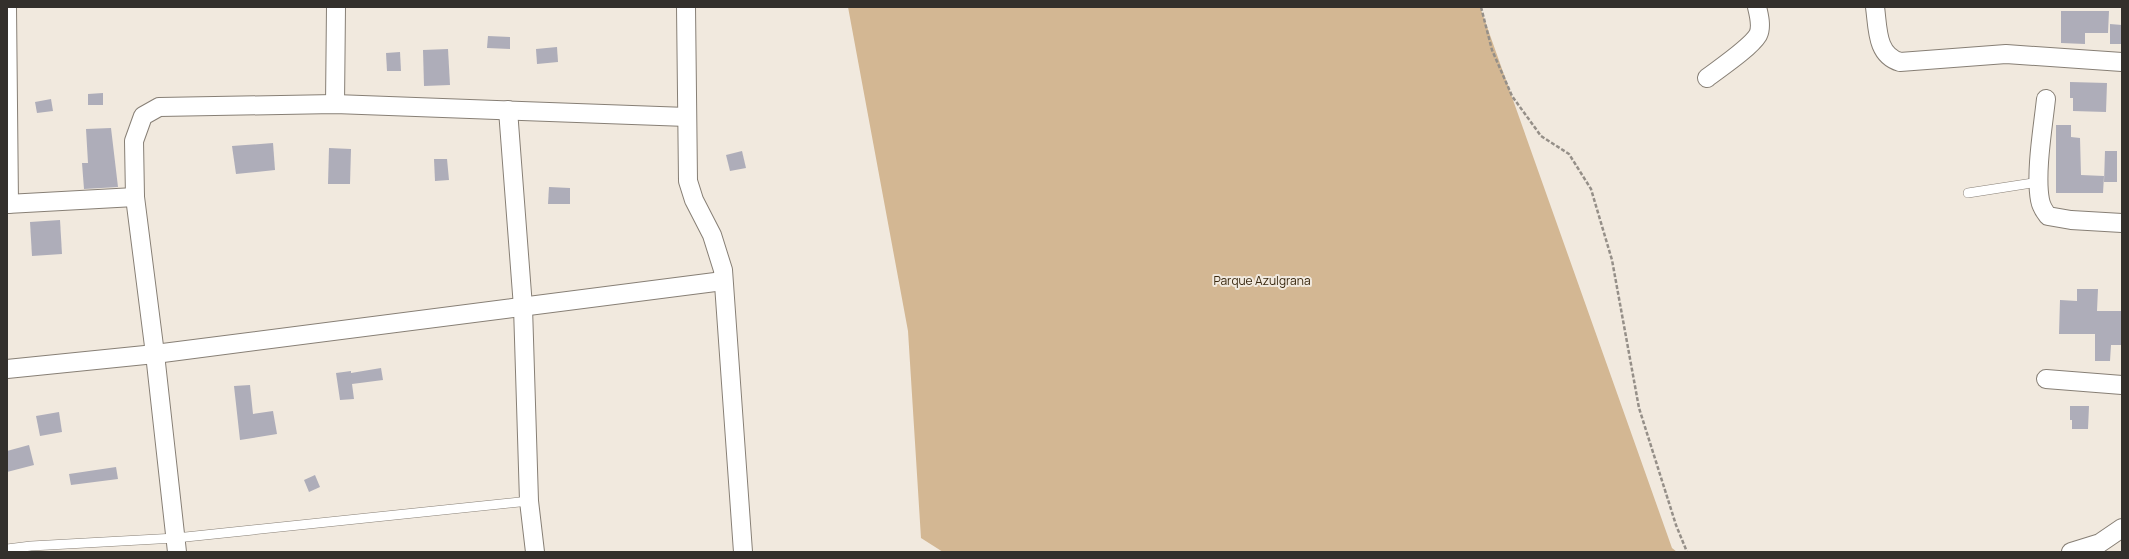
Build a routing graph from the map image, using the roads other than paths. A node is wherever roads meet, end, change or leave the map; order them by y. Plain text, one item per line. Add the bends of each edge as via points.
1 (7, 7) edge
2 (336, 7) edge
3 (686, 7) edge
4 (1756, 7) edge
5 (1875, 7) edge
6 (2122, 62) edge
7 (1707, 78) dead end
8 (2046, 99) dead end
9 (335, 104) junction
10 (508, 110) junction
11 (687, 117) junction
12 (2039, 182) junction
13 (1968, 193) dead end
14 (135, 197) junction
15 (8, 204) edge
16 (2122, 223) edge
17 (723, 281) junction
18 (523, 307) junction
19 (155, 354) junction
20 (7, 369) edge
21 (2046, 379) dead end
22 (2122, 384) edge
23 (529, 502) junction
24 (2122, 528) edge
25 (177, 545) edge
26 (7, 549) edge
27 (535, 552) edge
28 (743, 552) edge
29 (2071, 552) edge

1 - 15 street
2 - 9 street
3 - 11 street
4 - 7 street via 1760,21 1759,34 1752,43
5 - 6 street via 1881,46 1892,60 1900,62 2006,54
8 - 12 street
9 - 10 street
9 - 14 street via 160,107 151,110 143,116 134,142
10 - 11 street
10 - 18 street
11 - 17 street via 688,181 694,200 712,235
12 - 13 lane
12 - 16 street via 2040,200 2048,216
14 - 15 street
14 - 19 street
17 - 18 street
17 - 28 street
18 - 19 street
18 - 23 street
19 - 20 street
19 - 25 street
21 - 22 street
23 - 25 lane
23 - 27 street
24 - 29 street via 2100,543
25 - 26 lane

